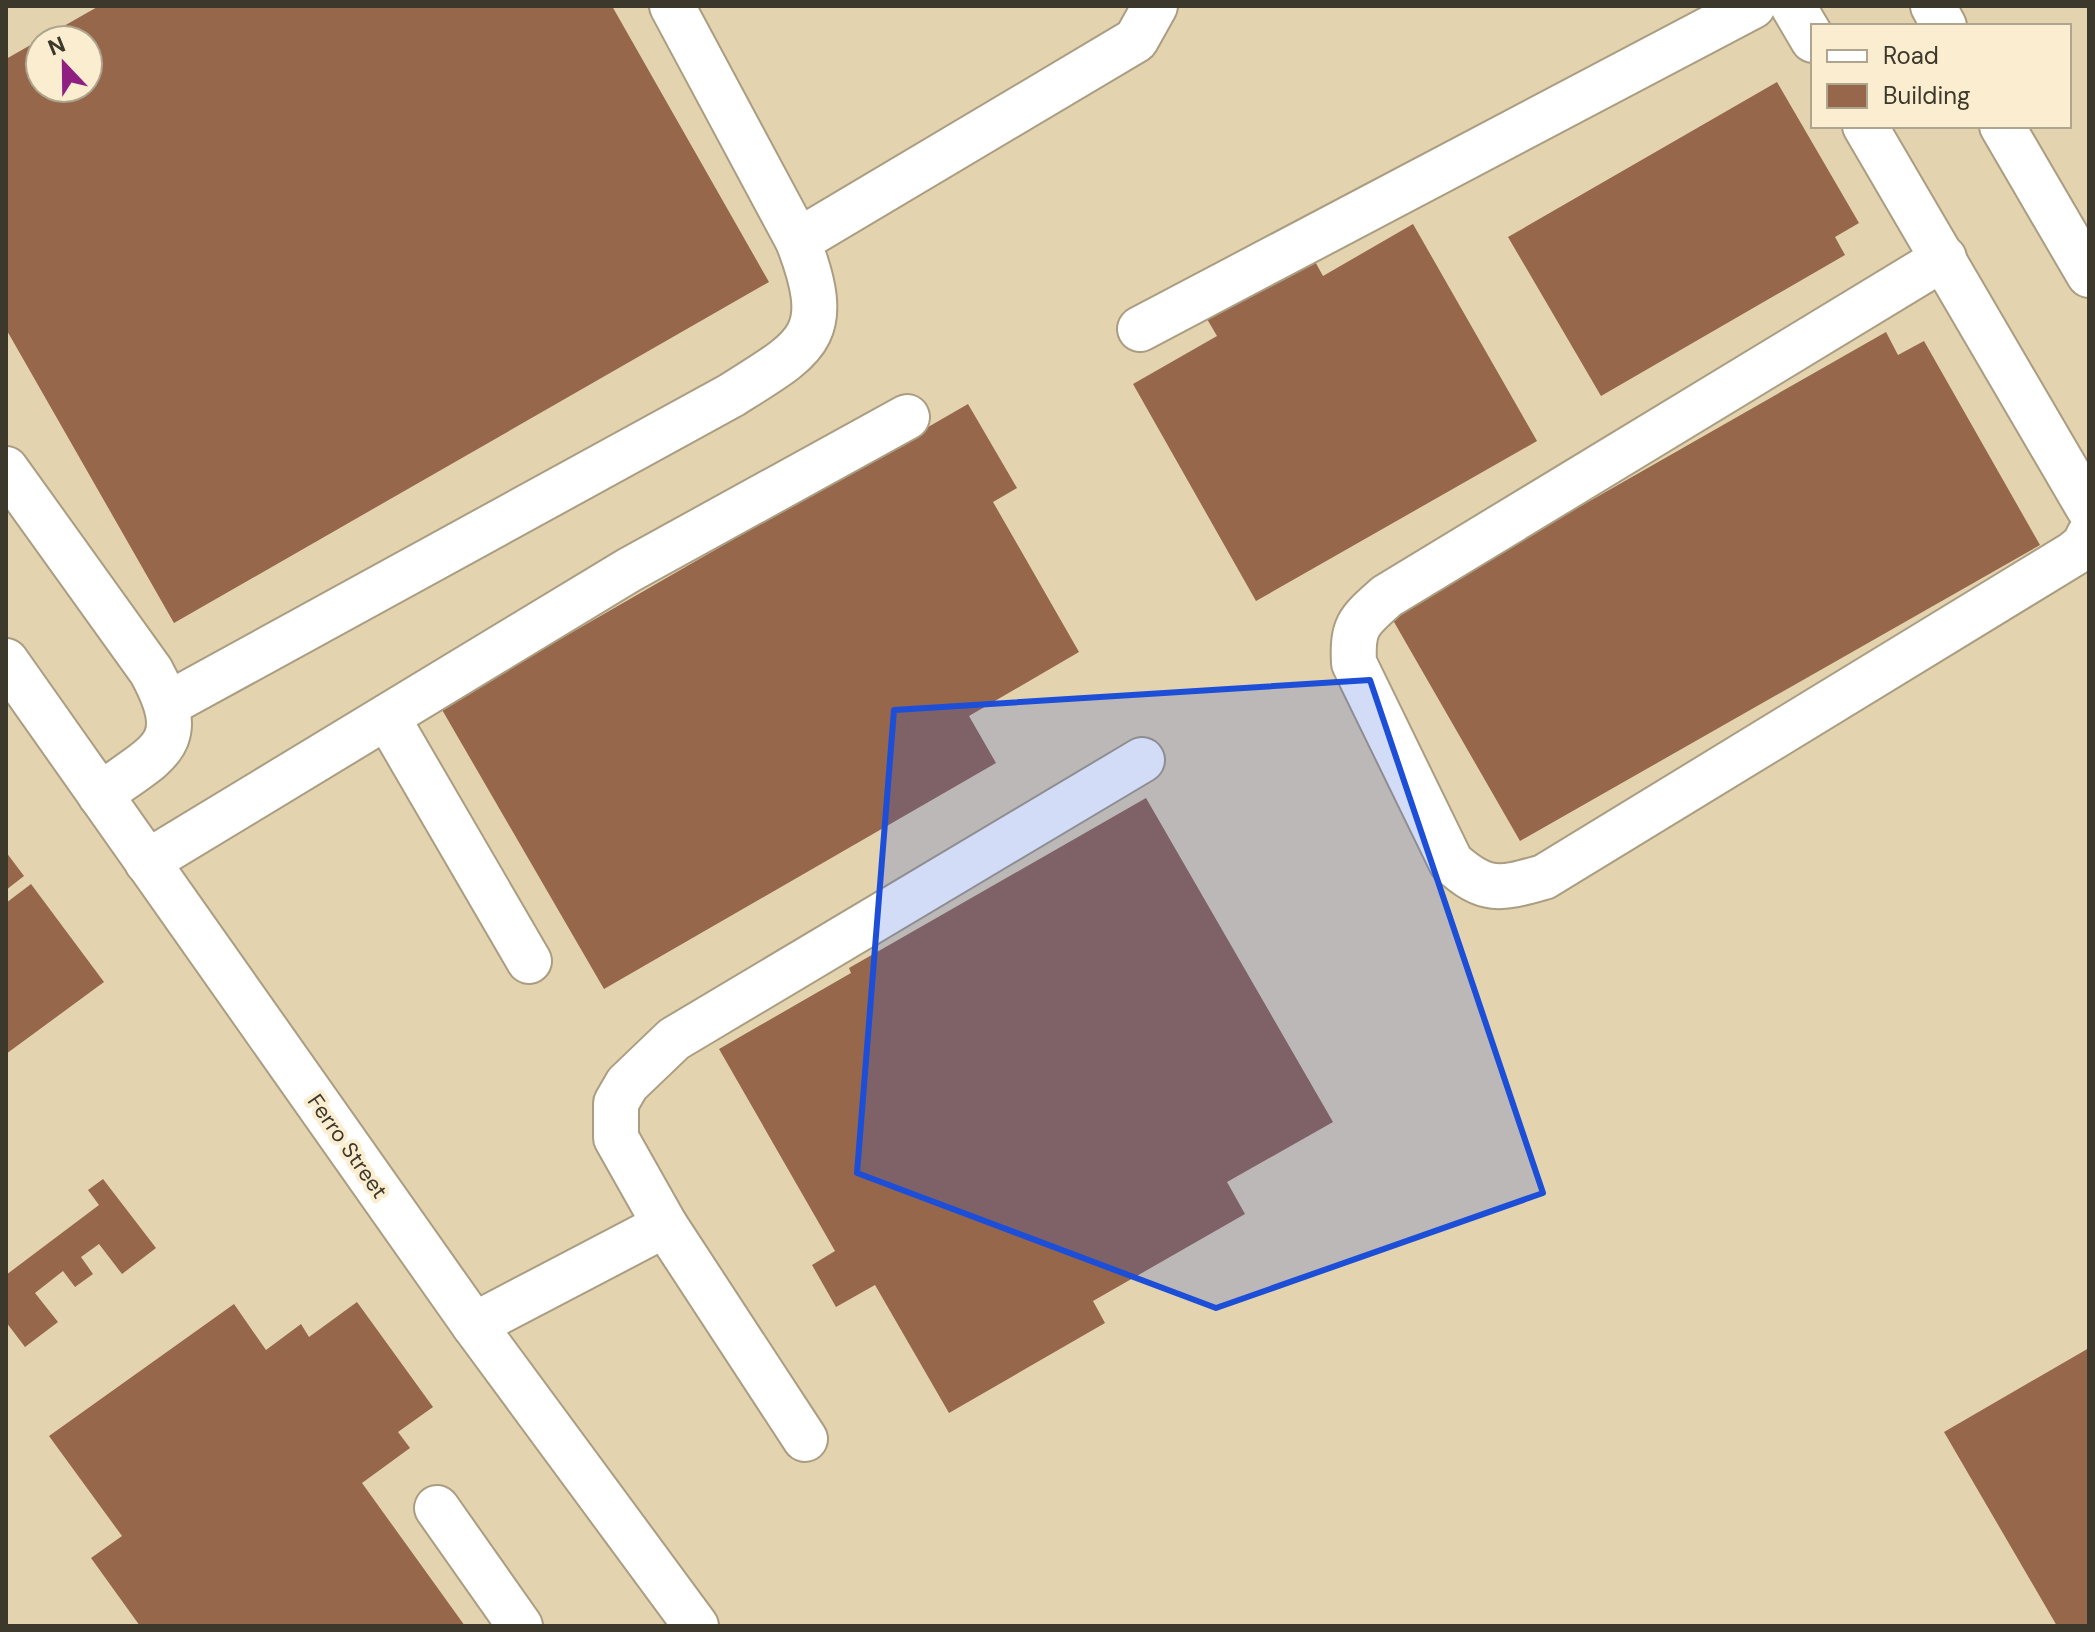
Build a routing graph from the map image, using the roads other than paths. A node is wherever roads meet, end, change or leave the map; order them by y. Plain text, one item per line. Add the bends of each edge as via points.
1 (672, 6) edge
2 (1155, 6) edge
3 (1753, 6) edge
4 (1793, 6) edge
5 (1933, 6) edge
6 (1943, 24) edge
7 (1811, 37) edge
8 (1866, 128) edge
9 (2003, 128) edge
10 (798, 241) junction
11 (1944, 258) junction
12 (2089, 275) edge
13 (1140, 329) dead end
14 (907, 417) dead end
15 (6, 469) edge
16 (2089, 509) edge
17 (2089, 535) edge
18 (6, 661) edge
19 (168, 704) junction
20 (387, 717) junction
21 (1142, 760) dead end
22 (100, 795) junction
23 (147, 862) junction
24 (529, 961) dead end
25 (665, 1225) junction
26 (474, 1325) junction
27 (805, 1439) dead end
28 (437, 1508) dead end
29 (520, 1626) edge
30 (696, 1626) edge

1 - 10 street
2 - 10 street via 1136,40
3 - 13 street
4 - 7 street
5 - 6 street
8 - 11 street
9 - 12 street
10 - 19 street via 812,279 815,308 811,334 796,355
11 - 16 street
11 - 17 street via 1387,596 1360,619 1353,635 1354,663 1451,862 1474,883 1503,889 1544,877 2073,554
14 - 20 street via 629,570
15 - 19 street via 151,671
18 - 22 street, Ferro Street
19 - 22 street via 170,732 161,750
20 - 23 street
20 - 24 street
21 - 25 street via 674,1039 656,1055 627,1084 616,1103 614,1121 616,1138
22 - 23 street, Ferro Street
23 - 26 street, Ferro Street
25 - 26 street
25 - 27 street
26 - 30 street, Ferro Street
28 - 29 street

